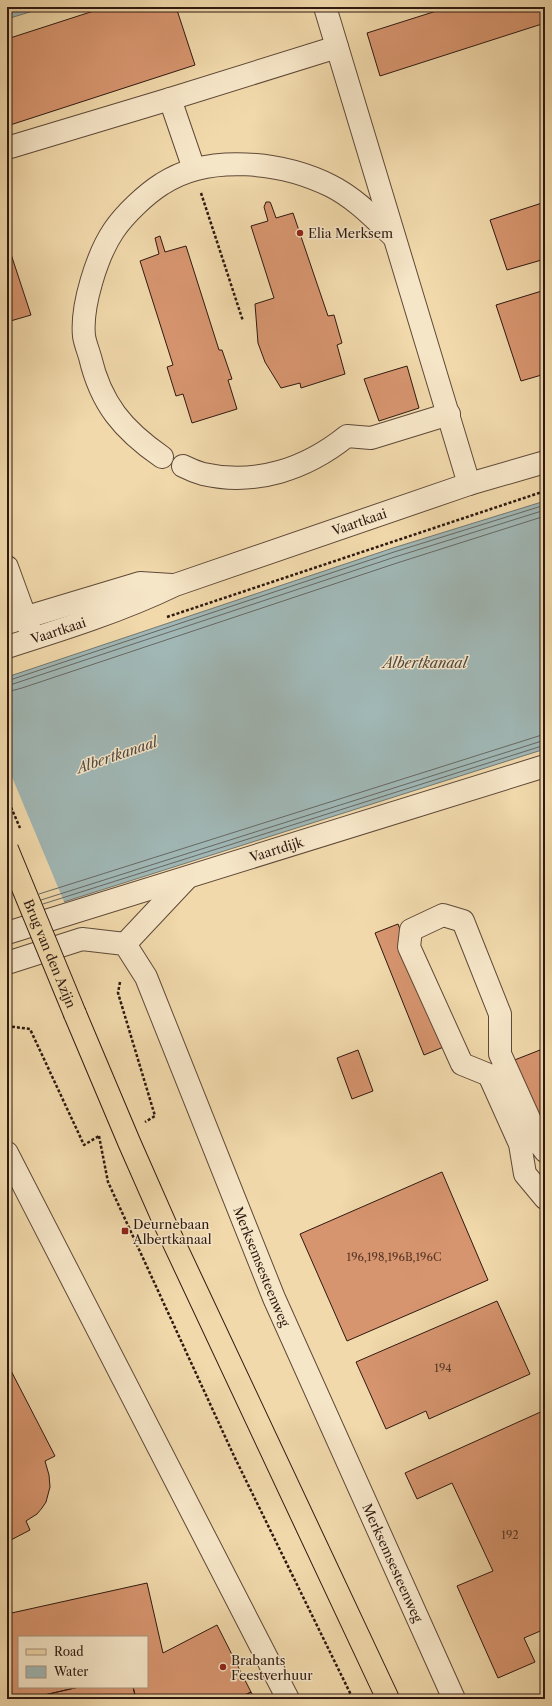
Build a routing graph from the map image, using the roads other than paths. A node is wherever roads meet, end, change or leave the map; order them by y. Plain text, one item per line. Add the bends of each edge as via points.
1 (325, 7) edge
2 (337, 47) junction
3 (170, 99) junction
4 (7, 148) edge
5 (194, 169) junction
6 (394, 237) junction
7 (449, 414) junction
8 (162, 457) dead end
9 (545, 462) edge
10 (182, 466) dead end
11 (469, 484) junction
12 (7, 567) edge
13 (175, 585) junction
14 (16, 620) edge
15 (33, 639) junction
16 (7, 647) edge
17 (545, 766) edge
18 (7, 849) edge
19 (188, 876) junction
20 (7, 933) edge
21 (125, 944) junction
22 (7, 963) edge
23 (545, 1151) edge
24 (7, 1153) edge
25 (545, 1198) edge
26 (288, 1699) edge
27 (388, 1699) edge
28 (454, 1699) edge

1 - 2 street
2 - 3 street
2 - 6 street
3 - 4 street
3 - 5 street
5 - 6 street via 230,164 259,164 296,172 331,186 359,205
5 - 8 street via 163,183 139,202 115,230 101,256 86,310 84,336 100,388 124,425
6 - 7 street
7 - 10 street via 371,438 347,436 330,450 307,463 280,473 231,477 202,474
7 - 11 street
9 - 11 street, Vaartkaai
11 - 13 street, Vaartkaai
12 - 14 street
13 - 14 street, Vaartkaai via 140,583
13 - 15 street, Vaartkaai via 143,601
14 - 15 street
15 - 16 street, Vaartkaai
17 - 19 street, Vaartdijk
18 - 27 main road, Brug van den Azijn, bridge via 166,1226
19 - 20 street, Vaartdijk
19 - 21 street
21 - 22 street via 82,939
21 - 28 street, Merksemsesteenweg via 146,977 274,1298
23 - 25 street via 500,1054 500,1014 463,921 444,915 411,930 409,947 462,1064 490,1075 520,1144 525,1174
24 - 26 street

